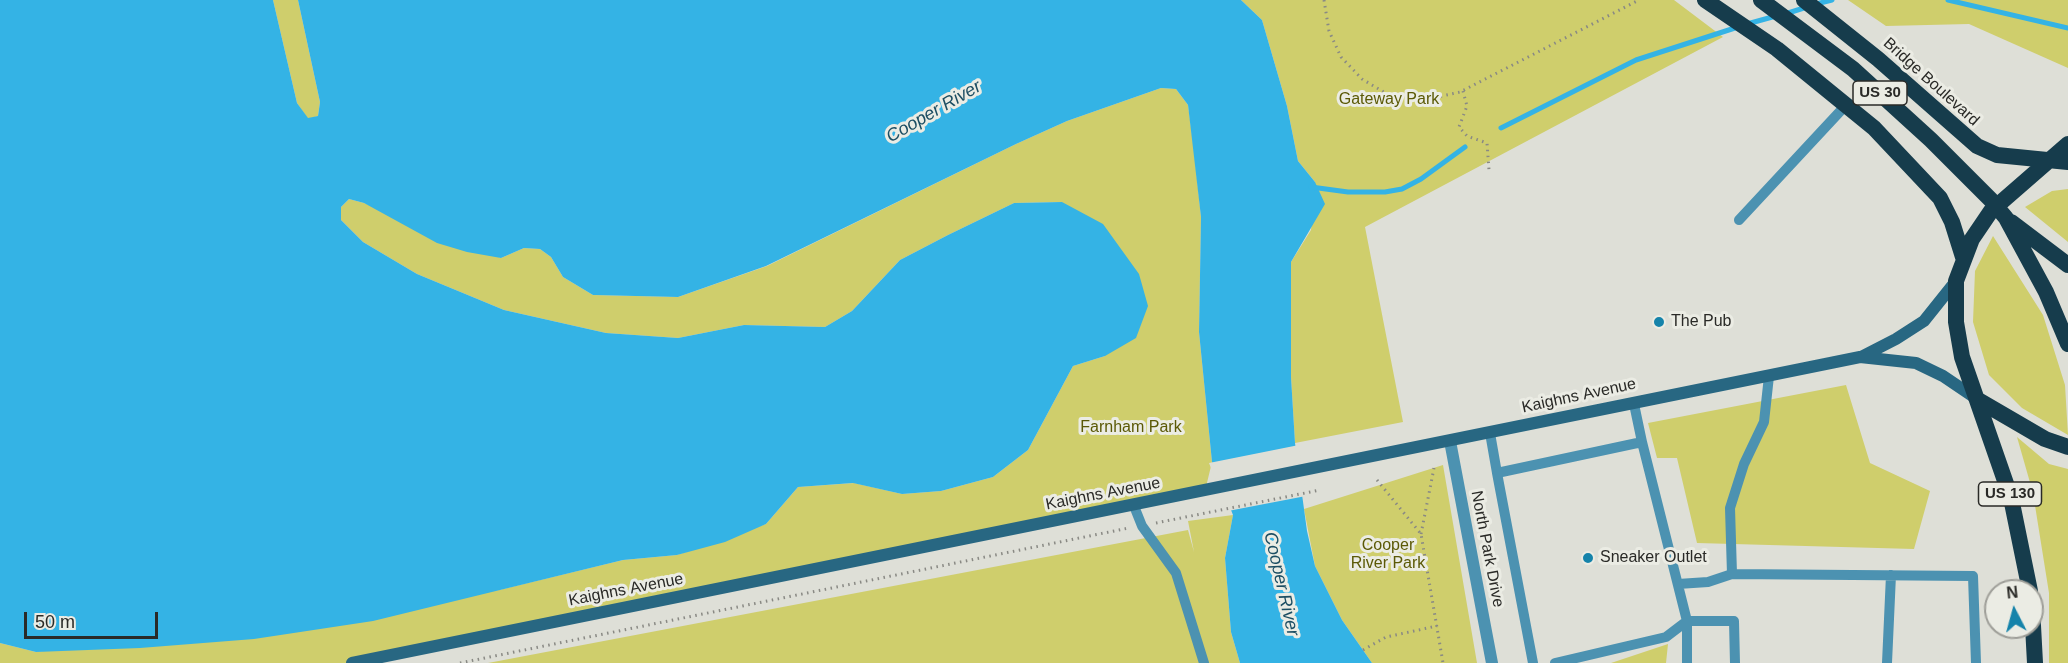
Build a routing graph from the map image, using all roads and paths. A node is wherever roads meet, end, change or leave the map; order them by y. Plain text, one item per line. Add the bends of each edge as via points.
1 (1324, 0) edge
2 (1639, 0) edge
3 (1705, 0) edge
4 (1761, 0) edge
5 (1804, 0) edge
6 (1463, 91) junction
7 (1846, 105) junction
8 (2068, 144) edge
9 (2047, 161) junction
10 (2068, 162) edge
11 (1488, 170) dead end
12 (2006, 218) junction
13 (1738, 220) dead end
14 (1963, 257) junction
15 (2068, 265) edge
16 (1956, 281) junction
17 (2068, 344) edge
18 (1860, 357) junction
19 (1769, 376) junction
20 (1978, 400) junction
21 (1634, 404) junction
22 (1490, 433) junction
23 (1450, 441) junction
24 (1642, 442) junction
25 (2068, 447) edge
26 (1434, 468) dead end
27 (1497, 473) junction
28 (1377, 480) dead end
29 (1320, 490) dead end
30 (1134, 506) junction
31 (1142, 525) junction
32 (1420, 534) junction
33 (1732, 574) junction
34 (1891, 575) junction
35 (2028, 579) edge
36 (1678, 584) junction
37 (1687, 621) junction
38 (1437, 626) junction
39 (2034, 639) edge
40 (1363, 650) dead end
41 (352, 663) edge
42 (460, 663) edge
43 (1204, 663) edge
44 (1443, 663) edge
45 (1492, 663) edge
46 (1533, 663) edge
47 (1555, 663) edge
48 (1687, 663) edge
49 (1735, 663) edge
50 (1887, 663) edge
51 (1976, 663) edge
52 (2035, 663) edge

1 - 6 path via 1329,31 1341,57 1362,80 1387,94 1424,100
2 - 6 path
3 - 7 highway via 1777,49
4 - 12 highway, US 30 via 1853,69
5 - 9 highway, Bridge Boulevard via 1977,146 1997,155
6 - 11 path via 1467,106 1459,127 1467,136 1487,142
7 - 13 lane
7 - 14 highway via 1874,128 1940,198
8 - 9 highway, US 130
9 - 10 highway
9 - 14 highway, US 130 via 1991,211
12 - 15 highway
12 - 17 highway, US 30 via 2053,304
14 - 16 highway, US 130
16 - 18 main road, Kaighns Avenue via 1924,321
16 - 20 highway, US 130 via 1958,339
18 - 19 main road, Kaighns Avenue
18 - 20 main road, Kaighns Avenue via 1916,363 1937,372
19 - 21 main road, Kaighns Avenue
19 - 33 lane via 1764,422 1744,464 1730,508
20 - 25 highway via 2045,439
20 - 35 highway, US 130 via 2011,498
21 - 22 main road, Kaighns Avenue
21 - 24 lane
22 - 23 main road, Kaighns Avenue
22 - 27 lane
23 - 30 main road, Kaighns Avenue
23 - 45 street, North Park Drive
24 - 27 lane
24 - 36 lane
26 - 32 path
27 - 46 lane
28 - 32 path
29 - 31 path
30 - 31 lane
30 - 41 main road, Kaighns Avenue
31 - 42 path
31 - 43 lane via 1176,573
32 - 38 path
33 - 34 lane
33 - 36 lane via 1708,582
34 - 50 lane
34 - 51 lane via 1973,576
36 - 37 lane
37 - 47 lane via 1666,637
37 - 48 lane
37 - 49 lane via 1734,621
38 - 40 path via 1386,637
38 - 44 path
39 - 52 highway

